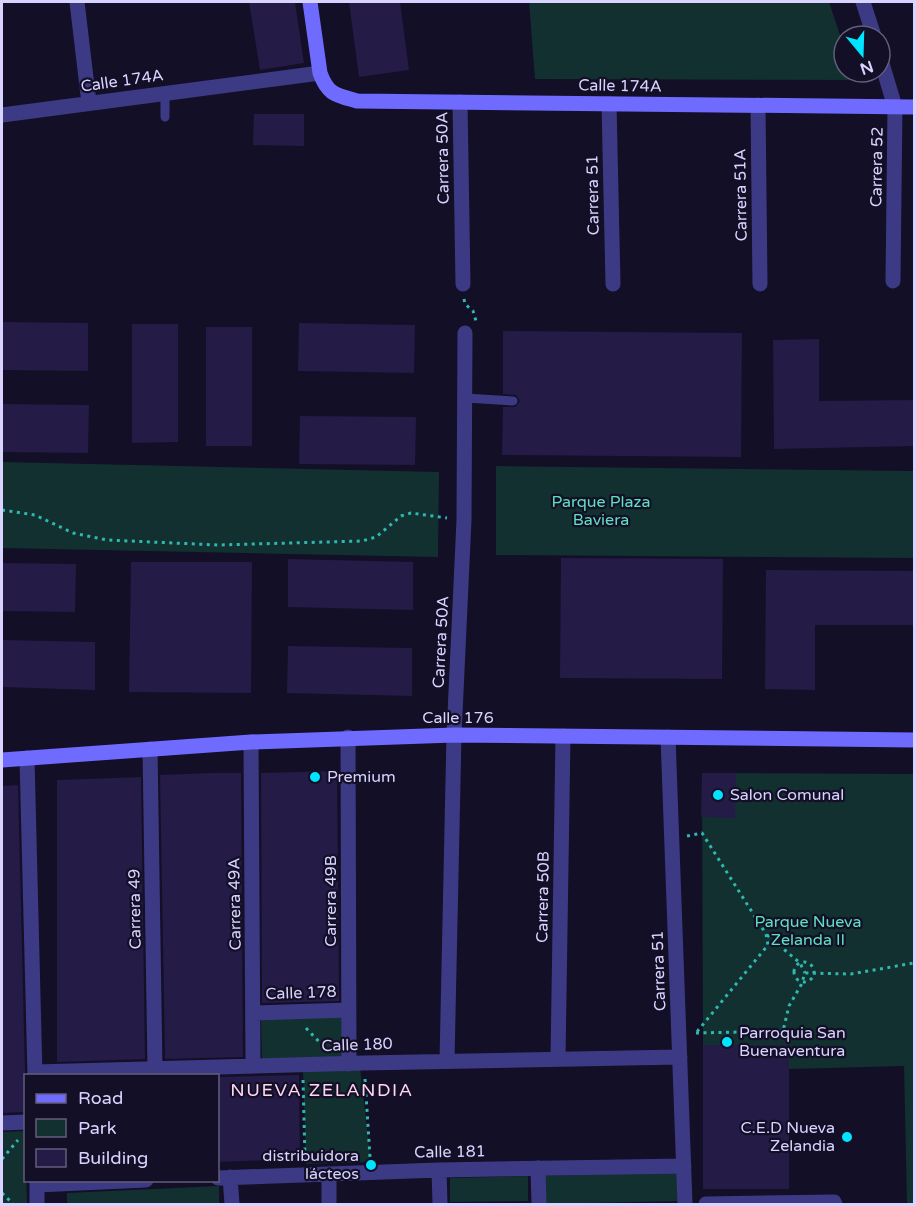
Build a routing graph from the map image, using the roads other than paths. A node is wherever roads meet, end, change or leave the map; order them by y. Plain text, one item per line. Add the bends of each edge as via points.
1 (77, 2) edge
2 (310, 2) edge
3 (863, 2) edge
4 (870, 24) edge
5 (320, 73) junction
6 (888, 84) edge
7 (165, 93) junction
8 (460, 102) junction
9 (89, 103) junction
10 (609, 104) junction
11 (758, 105) junction
12 (895, 107) junction
13 (915, 107) edge
14 (2, 115) edge
15 (165, 117) dead end
16 (893, 281) dead end
17 (463, 284) road end
18 (613, 284) dead end
19 (760, 284) dead end
20 (465, 333) road end
21 (465, 398) junction
22 (513, 401) dead end
23 (454, 735) junction
24 (564, 736) junction
25 (348, 737) junction
26 (668, 737) junction
27 (915, 740) edge
28 (251, 742) junction
29 (150, 749) junction
30 (27, 758) junction
31 (2, 760) edge
32 (349, 1010) junction
33 (254, 1012) junction
34 (680, 1057) junction
35 (558, 1059) junction
36 (447, 1061) junction
37 (349, 1064) junction
38 (253, 1066) junction
39 (155, 1069) junction
40 (35, 1074) edge
41 (24, 1122) edge
42 (2, 1124) edge
43 (684, 1166) junction
44 (538, 1168) junction
45 (439, 1170) junction
46 (329, 1174) junction
47 (224, 1178) edge
48 (73, 1182) edge
49 (37, 1183) edge
50 (835, 1203) edge
51 (37, 1204) edge
52 (232, 1204) edge
53 (329, 1204) edge
54 (440, 1204) edge
55 (539, 1204) edge
56 (685, 1204) edge
57 (706, 1204) edge
58 (736, 1204) edge

1 - 9 street
2 - 5 street
3 - 4 street
5 - 7 street, Calle 174A
5 - 8 street, Calle 174A via 332,93 357,101
6 - 12 street, Carrera 52
7 - 9 street, Calle 174A
7 - 15 lane
8 - 10 street, Calle 174A
8 - 17 street, Carrera 50A
9 - 14 street, Calle 174A
10 - 11 street, Calle 174A
10 - 18 street, Carrera 51
11 - 12 street, Calle 174A
11 - 19 street, Carrera 51A
12 - 13 street, Calle 174A
12 - 16 street, Carrera 52
20 - 21 street, Carrera 50A
21 - 22 lane
21 - 23 street, Carrera 50A
23 - 24 street, Calle 176
23 - 25 street, Calle 176
23 - 36 street, Carrera 50A
24 - 26 street, Calle 176
24 - 35 street, Carrera 50B
25 - 28 street, Calle 176
25 - 32 street, Carrera 49B
26 - 27 street, Calle 176
26 - 34 street, Carrera 51
28 - 29 street, Calle 176
28 - 33 street, Carrera 49A
29 - 30 street, Calle 176
29 - 39 street, Carrera 49
30 - 31 street, Calle 176
30 - 40 street
32 - 33 street, Calle 178
32 - 37 street, Carrera 49B
33 - 38 street, Carrera 49A
34 - 35 street, Calle 180
34 - 43 street, Carrera 51
35 - 36 street, Calle 180
36 - 37 street, Calle 180
37 - 38 street, Calle 180
38 - 39 street, Calle 180
39 - 40 street, Calle 180
41 - 42 street
43 - 44 street, Calle 181
43 - 56 street, Carrera 51
44 - 45 street, Calle 181
44 - 55 street
45 - 46 street, Calle 181
45 - 54 street
46 - 47 street, Calle 181
46 - 53 street
47 - 52 street
48 - 49 street
49 - 51 street
50 - 58 street
57 - 58 street

